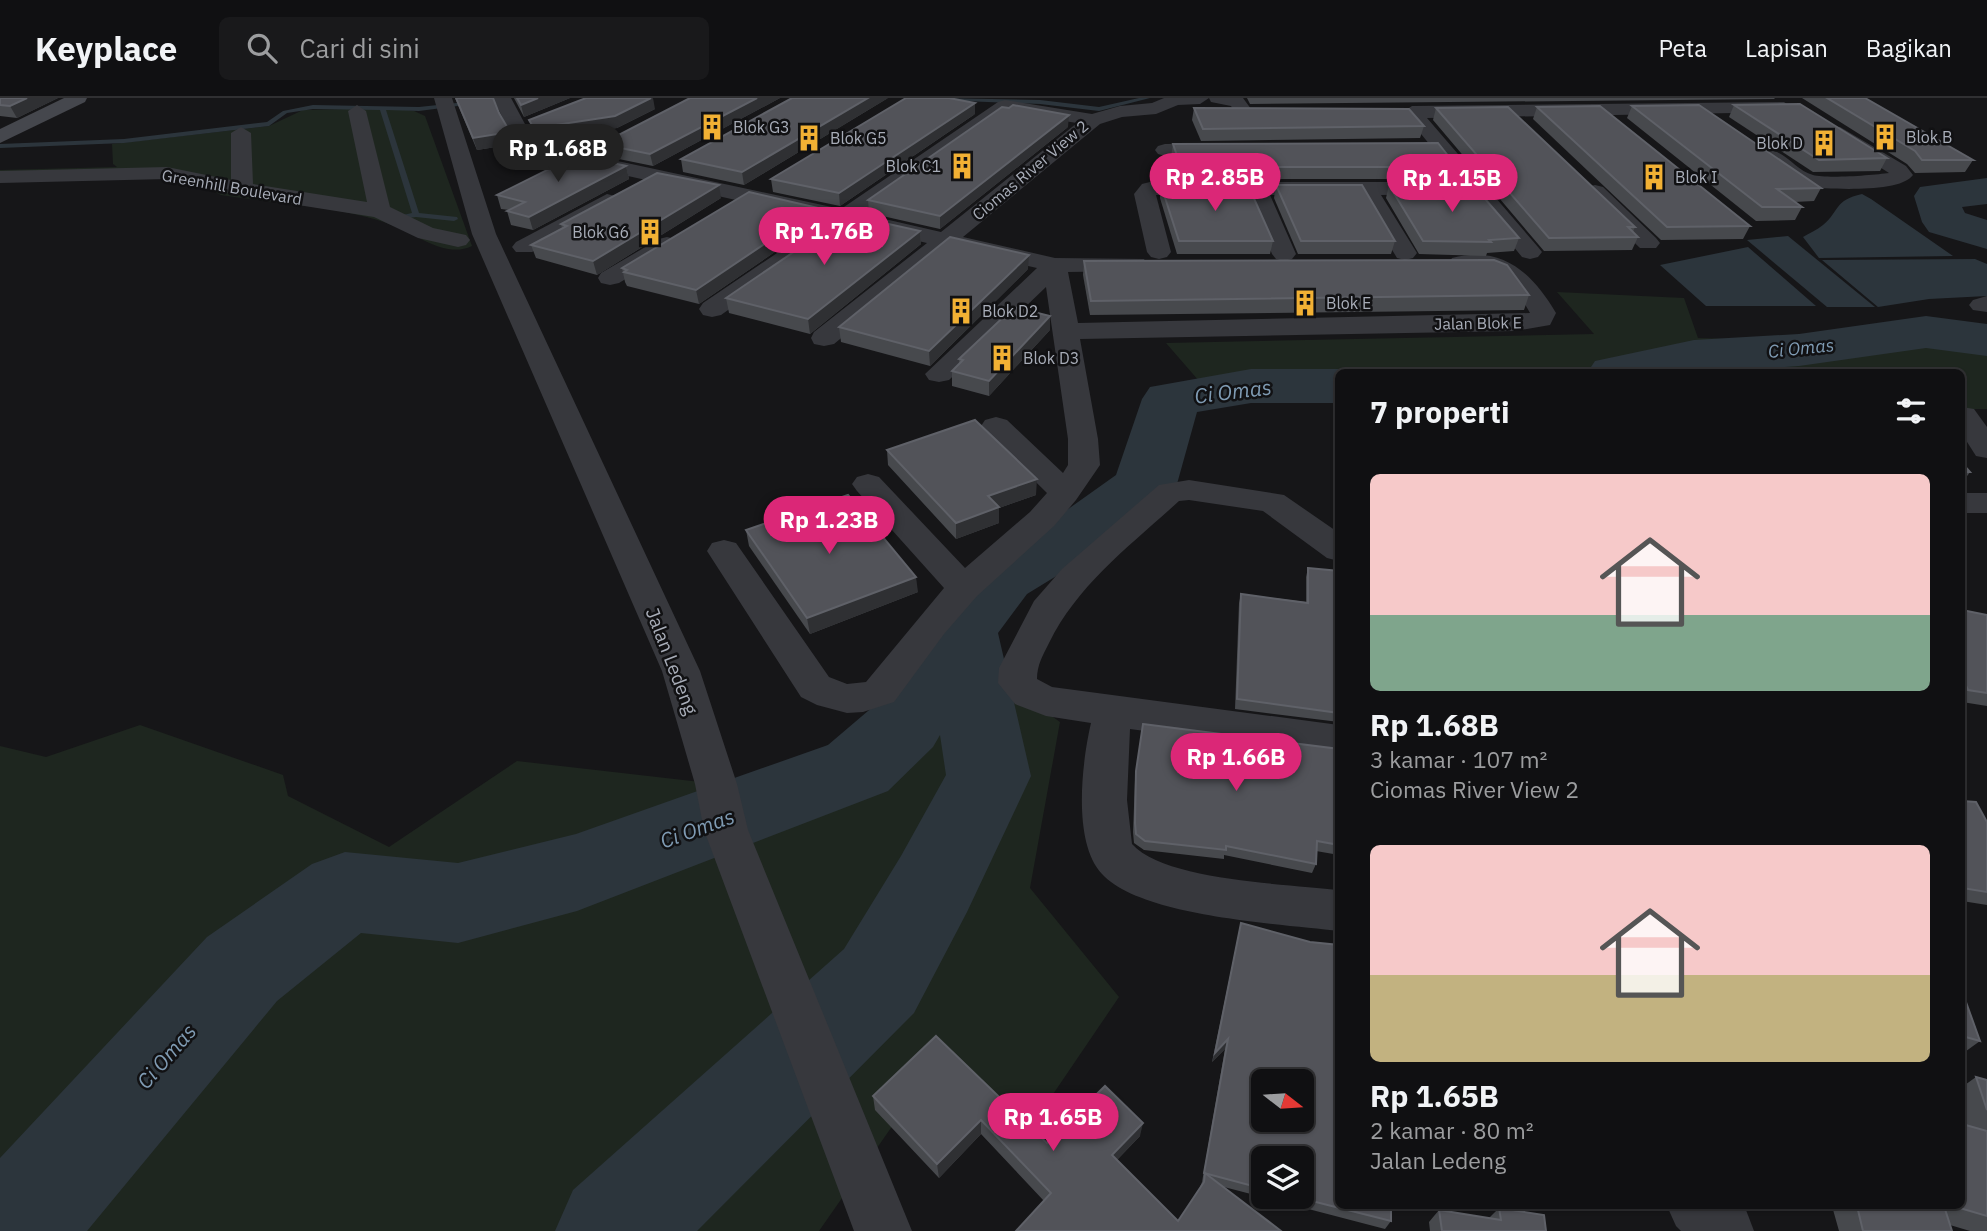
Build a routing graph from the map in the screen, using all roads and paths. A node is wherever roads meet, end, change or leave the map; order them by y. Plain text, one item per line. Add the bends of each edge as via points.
1 (78, 98) edge
2 (1218, 98) edge
3 (1785, 98) edge
4 (1692, 103) edge
5 (446, 105) edge
6 (1473, 105) edge
7 (1194, 106) edge
8 (1602, 110) junction
9 (357, 111) dead end
10 (1510, 111) junction
11 (515, 116) edge
12 (1093, 120) junction
13 (1822, 121) edge
14 (1623, 127) edge
15 (1529, 130) edge
16 (1732, 131) edge
17 (241, 133) dead end
18 (0, 137) edge
19 (1754, 145) edge
20 (601, 146) edge
21 (1414, 147) edge
22 (1442, 147) junction
23 (1248, 149) edge
24 (1165, 150) dead end
25 (576, 158) junction
26 (680, 162) edge
27 (543, 174) edge
28 (656, 174) junction
29 (0, 177) edge
30 (1579, 177) edge
31 (772, 180) edge
32 (1477, 188) junction
33 (242, 189) junction
34 (1256, 189) junction
35 (1367, 189) junction
36 (748, 195) junction
37 (714, 215) edge
38 (390, 216) junction
39 (844, 216) junction
40 (691, 229) edge
41 (947, 239) junction
42 (458, 240) dead end
43 (1648, 243) dead end
44 (524, 247) dead end
45 (1530, 252) dead end
46 (1259, 264) edge
47 (1055, 265) junction
48 (610, 278) dead end
49 (712, 309) dead end
50 (1067, 331) junction
51 (824, 338) dead end
52 (939, 374) dead end
53 (1971, 415) edge
54 (996, 426) dead end
55 (1987, 449) edge
56 (868, 484) dead end
57 (1065, 493) junction
58 (1965, 503) edge
59 (1987, 503) edge
60 (1335, 547) edge
61 (724, 551) dead end
62 (964, 588) junction
63 (1114, 712) junction
64 (1335, 740) edge
65 (1335, 910) edge
66 (1699, 1209) edge
67 (883, 1231) edge
68 (1725, 1231) edge

1 - 18 main road
2 - 7 street via 1237,102 1252,113
3 - 4 street via 1800,107
4 - 8 street
4 - 16 street
5 - 67 street, Jalan Ledeng via 484,234 681,671 726,830
6 - 10 street
6 - 22 street via 1405,112
7 - 12 street via 1175,100
8 - 10 street
8 - 14 street
9 - 38 street
10 - 15 street
11 - 25 street, Ciomas River View 2 via 526,143 536,150
12 - 39 street, Ciomas River View 2 via 1005,106
12 - 41 street, Ciomas River View 2
13 - 19 street via 1902,176 1807,182
17 - 33 street
20 - 25 street
21 - 22 street
22 - 32 street
23 - 24 street
25 - 27 street
25 - 28 street, Ciomas River View 2
26 - 28 street
28 - 36 street, Ciomas River View 2
28 - 44 street
29 - 33 street, Greenhill Boulevard via 167,173
30 - 43 street
31 - 36 street
32 - 35 street
32 - 45 street
33 - 38 street, Greenhill Boulevard
34 - 35 street
34 - 46 street via 1292,259
34 - 47 street via 1150,190 1145,194 1168,258
35 - 50 street, Jalan Blok E via 1412,260 1506,267 1538,305 1541,319
36 - 37 street
36 - 39 street, Ciomas River View 2
38 - 42 street, Greenhill Boulevard via 426,233
39 - 41 street, Ciomas River View 2
39 - 49 street, Ciomas River View 2
40 - 48 street
41 - 47 street, Ciomas River View 2
41 - 51 street, Ciomas River View 2
47 - 50 street
47 - 52 street
50 - 57 street via 1084,465
53 - 55 street
54 - 57 street
56 - 62 street
57 - 62 street
58 - 59 street
60 - 63 street via 1272,502 1178,489 1162,497 1074,577 1047,610 1018,668 1018,683 1029,694
61 - 62 street via 815,687 846,699 880,692
63 - 64 street
63 - 65 street via 1106,751 1105,827 1115,858 1125,869 1140,878 1196,892
66 - 68 street

